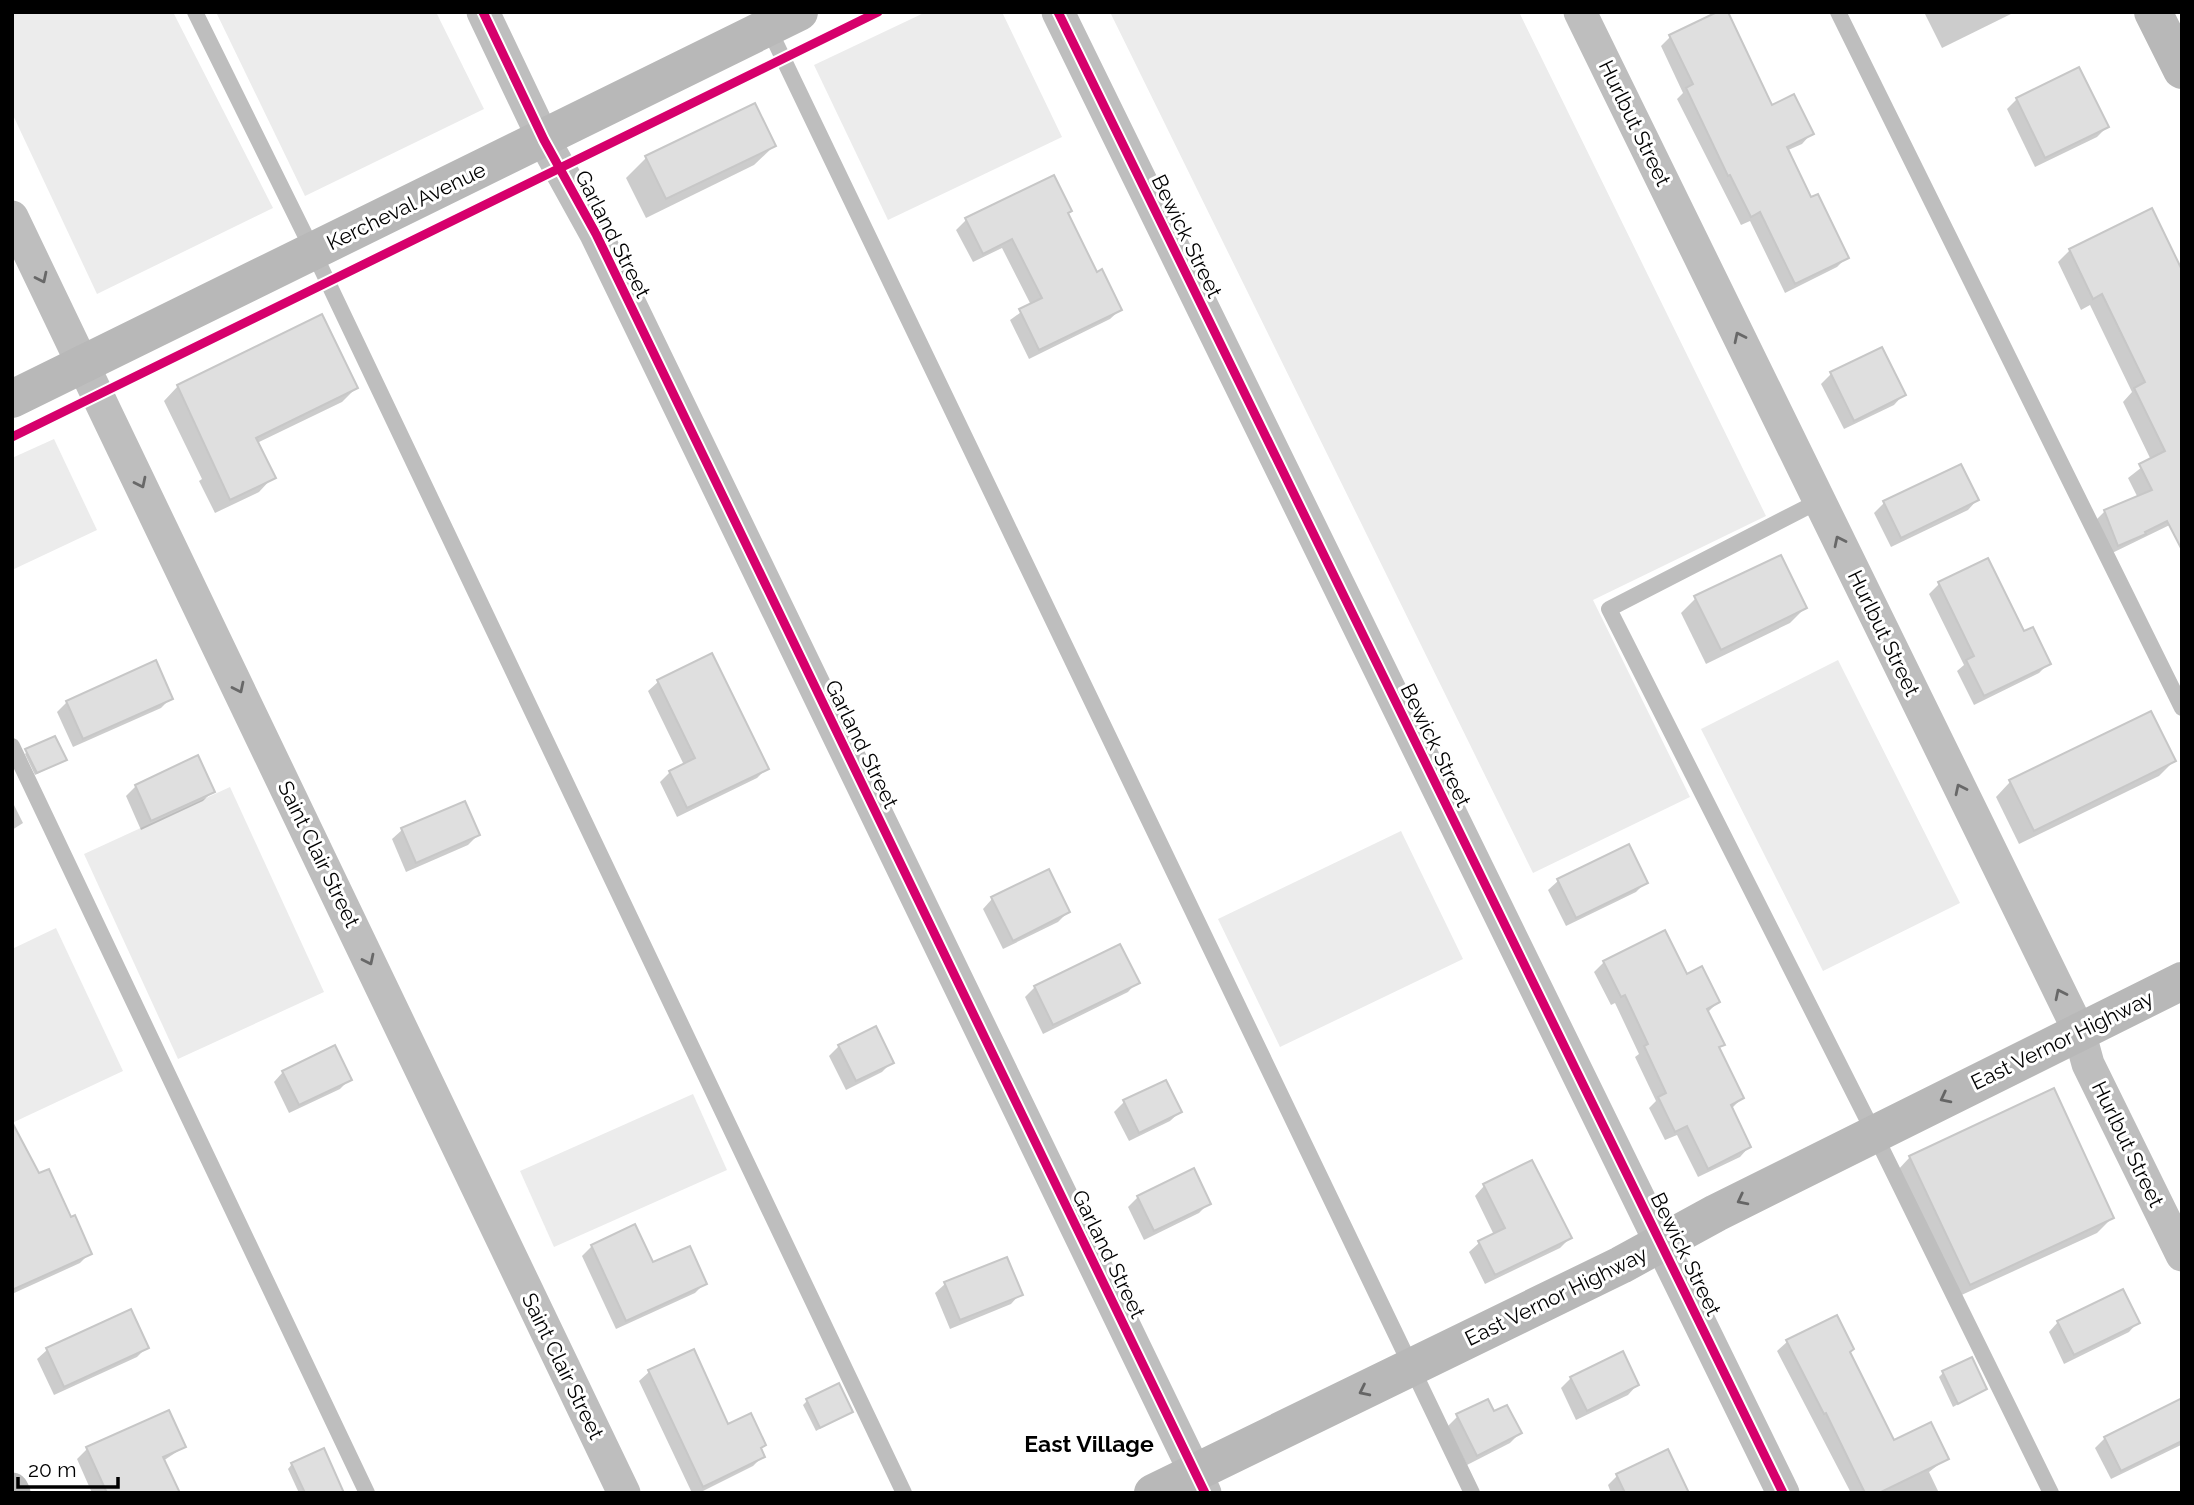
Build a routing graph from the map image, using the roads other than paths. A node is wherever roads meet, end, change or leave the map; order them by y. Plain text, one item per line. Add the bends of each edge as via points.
1 (195, 12) edge
2 (483, 12) edge
3 (1058, 12) edge
4 (1580, 12) edge
5 (1839, 12) edge
6 (2154, 12) edge
7 (776, 17) edge
8 (2182, 70) edge
9 (544, 140) junction
10 (12, 216) edge
11 (313, 251) junction
12 (84, 364) junction
13 (12, 399) edge
14 (1819, 501) junction
15 (2182, 708) edge
16 (12, 746) edge
17 (2182, 981) edge
18 (2078, 1031) junction
19 (1874, 1133) junction
20 (1661, 1243) junction
21 (2182, 1255) edge
22 (1411, 1368) junction
23 (1200, 1483) edge
24 (367, 1493) edge
25 (624, 1493) edge
26 (904, 1493) edge
27 (1153, 1493) edge
28 (1472, 1493) edge
29 (1783, 1493) edge
30 (2050, 1493) edge

1 - 11 lane
2 - 9 street, Garland Street
3 - 20 street, Bewick Street
14 -> 4 street, Hurlbut Street
5 - 15 lane
6 - 8 street
7 - 9 street, Kercheval Avenue
7 - 22 lane
9 - 11 street, Kercheval Avenue
9 - 23 street, Garland Street via 602,246
10 -> 12 street, Saint Clair Street
11 - 12 street, Kercheval Avenue
11 - 26 lane
12 - 13 street, Kercheval Avenue
12 -> 25 street, Saint Clair Street
18 -> 14 street, Hurlbut Street
14 - 19 lane via 1609,609
16 - 24 lane
17 - 18 street, East Vernor Highway
18 -> 19 street, East Vernor Highway
18 - 21 street, Hurlbut Street via 2088,1064
19 -> 20 street, East Vernor Highway
19 - 30 lane
20 - 22 street, East Vernor Highway
20 - 29 street, Bewick Street
22 -> 23 street, East Vernor Highway
22 - 28 lane
23 - 27 street, East Vernor Highway

